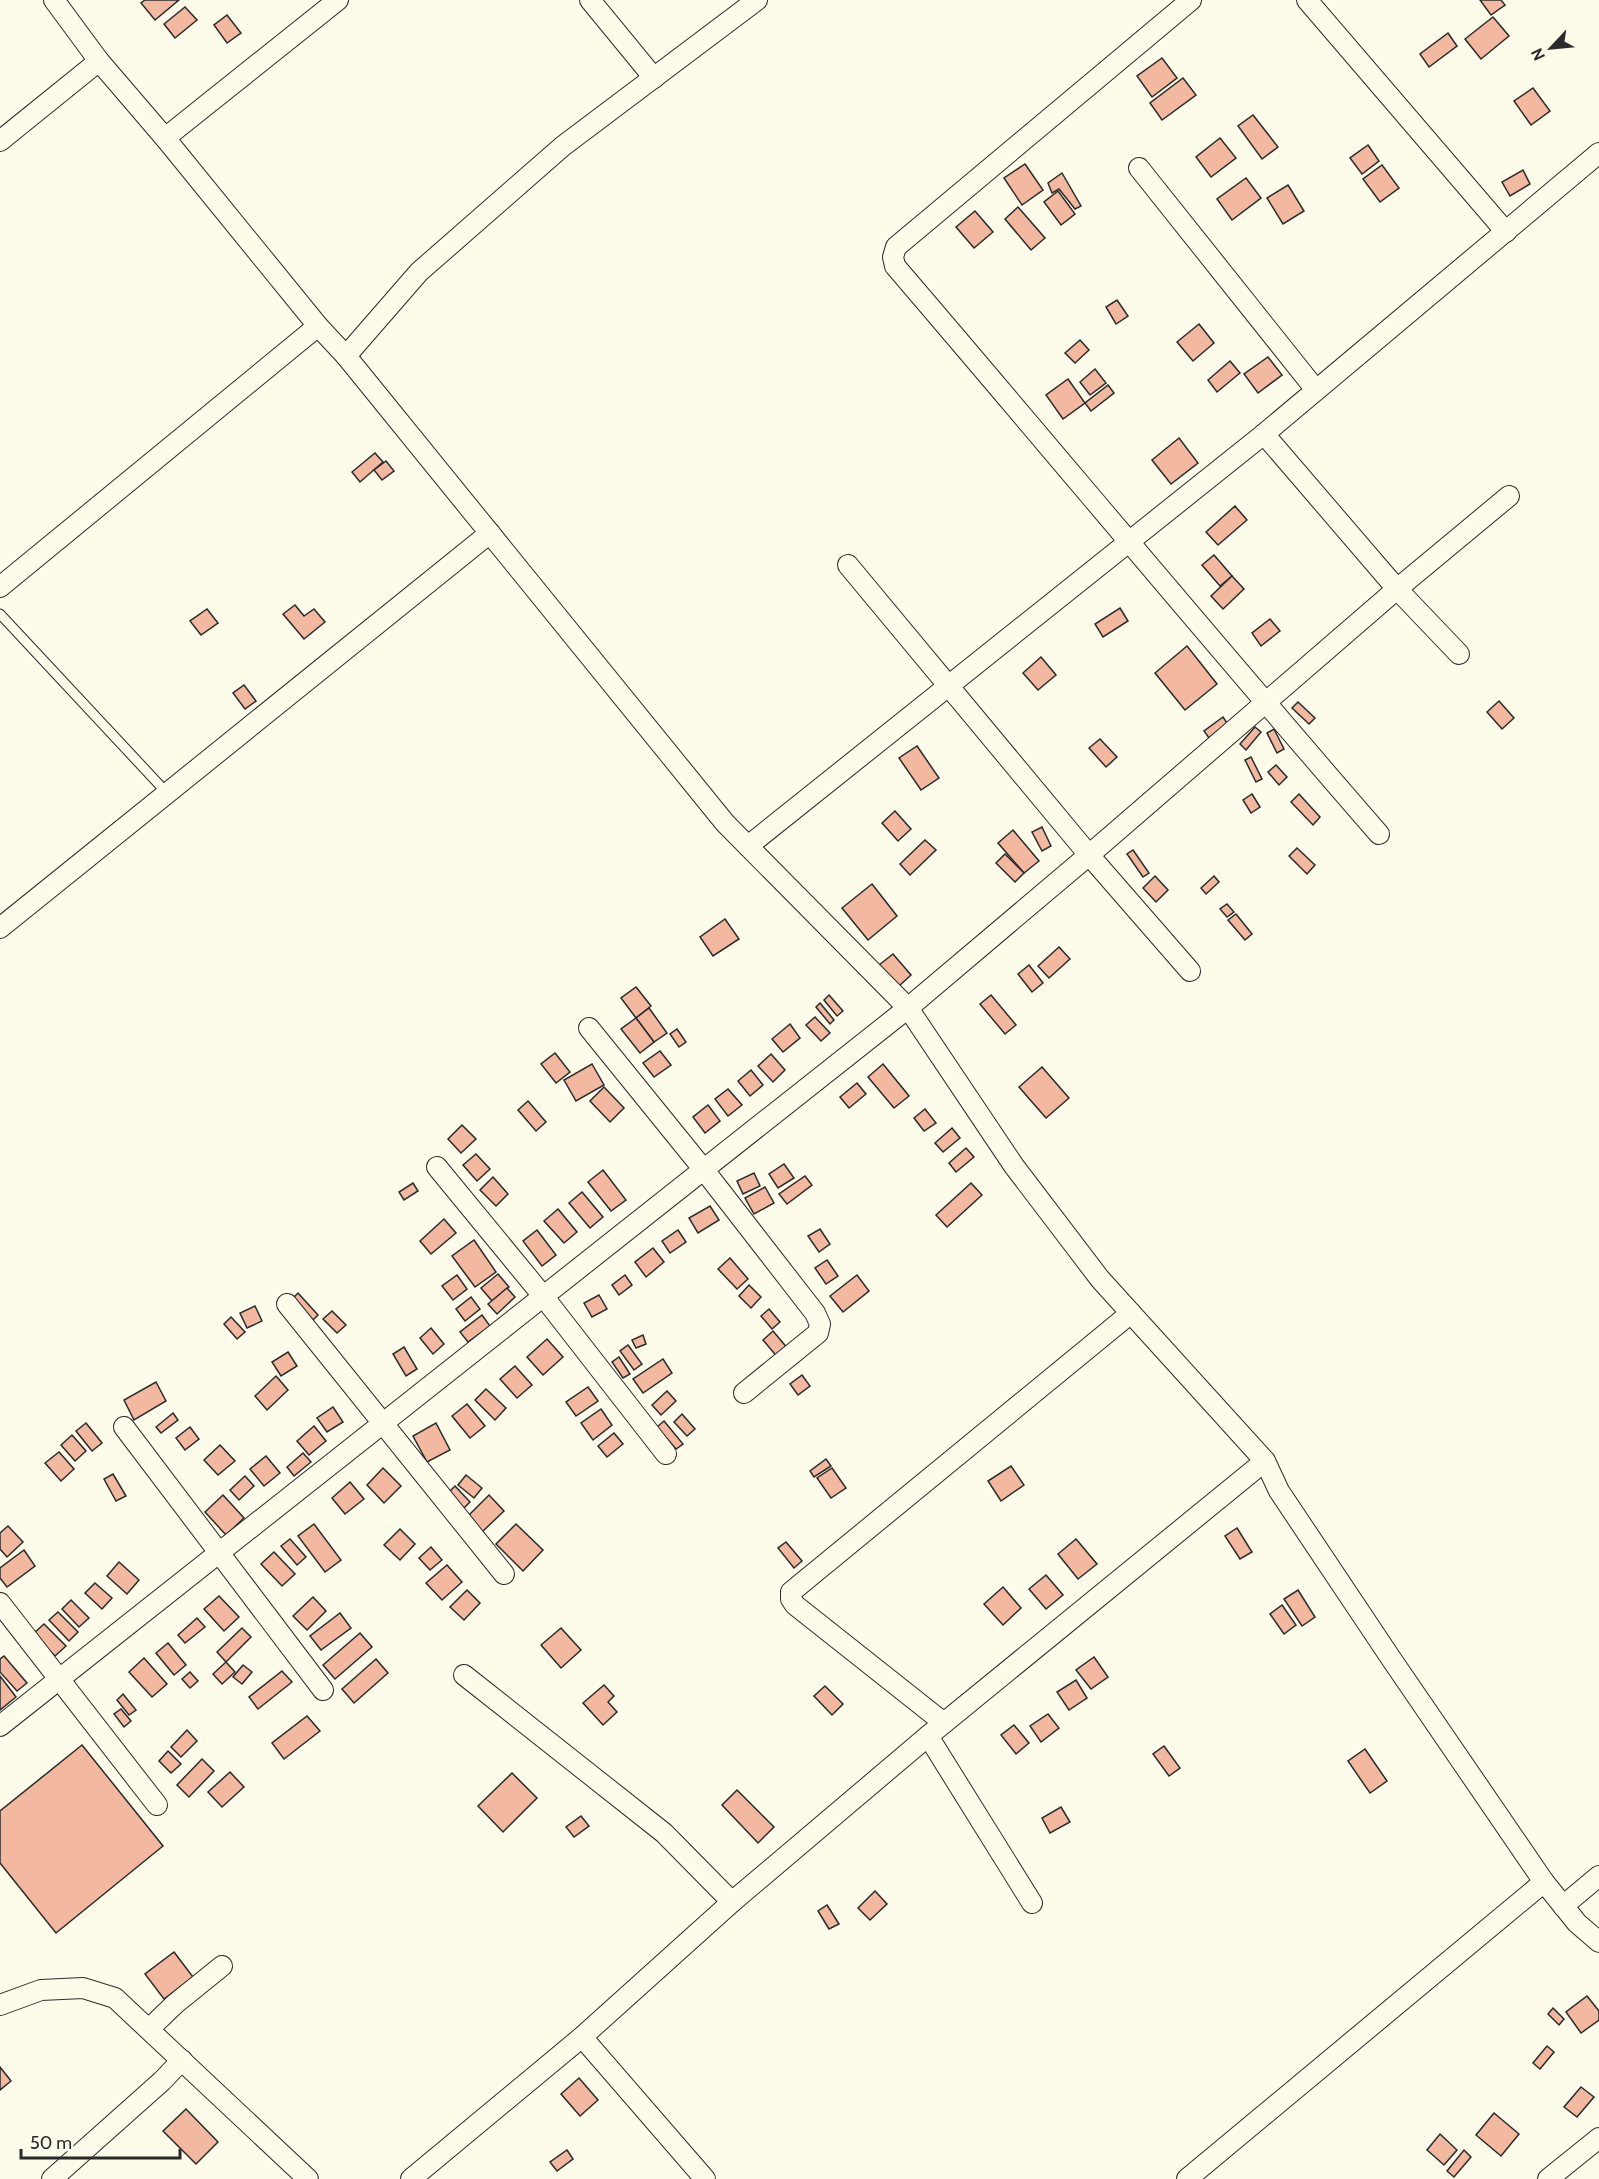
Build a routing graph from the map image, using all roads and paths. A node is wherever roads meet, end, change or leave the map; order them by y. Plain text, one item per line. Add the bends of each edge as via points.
1 (54, 0) edge
2 (338, 0) edge
3 (590, 0) edge
4 (757, 0) edge
5 (1191, 0) edge
6 (1307, 0) edge
7 (99, 62) junction
8 (654, 78) junction
9 (165, 138) junction
10 (0, 141) edge
11 (1599, 153) edge
12 (1139, 168) dead end
13 (1506, 232) junction
14 (318, 327) junction
15 (345, 356) junction
16 (1316, 390) junction
17 (1264, 434) junction
18 (1509, 496) dead end
19 (490, 533) junction
20 (1129, 540) junction
21 (848, 565) dead end
22 (0, 587) edge
23 (1397, 590) junction
24 (0, 614) edge
25 (1459, 654) dead end
26 (949, 686) junction
27 (1266, 703) junction
28 (167, 793) junction
29 (1379, 834) dead end
30 (748, 846) junction
31 (1089, 855) junction
32 (0, 928) edge
33 (1190, 970) dead end
34 (908, 1008) junction
35 (589, 1028) dead end
36 (437, 1167) dead end
37 (704, 1170) junction
38 (543, 1296) junction
39 (287, 1304) dead end
40 (1131, 1313) junction
41 (744, 1393) dead end
42 (383, 1423) junction
43 (124, 1427) dead end
44 (666, 1454) dead end
45 (1265, 1461) junction
46 (219, 1553) junction
47 (504, 1574) dead end
48 (0, 1603) edge
49 (464, 1676) dead end
50 (59, 1679) junction
51 (323, 1690) dead end
52 (944, 1723) junction
53 (0, 1726) edge
54 (928, 1736) junction
55 (157, 1804) dead end
56 (1599, 1876) edge
57 (1544, 1882) junction
58 (732, 1902) junction
59 (1032, 1903) dead end
60 (1563, 1906) junction
61 (1599, 1942) edge
62 (222, 1966) dead end
63 (0, 2005) edge
64 (150, 2028) junction
65 (582, 2037) junction
66 (182, 2060) junction
67 (1599, 2138) edge
68 (52, 2179) edge
69 (308, 2179) edge
70 (411, 2179) edge
71 (705, 2179) edge
72 (1187, 2179) edge
73 (1548, 2179) edge

1 - 7 street
2 - 9 street
3 - 8 street
4 - 8 street
5 - 20 street via 896,247 893,257 895,266
6 - 13 street
7 - 9 street
7 - 10 street
8 - 15 street via 563,146 419,272
9 - 14 street
11 - 13 street
12 - 16 street
13 - 16 street
14 - 15 street
14 - 22 street
15 - 19 street
16 - 17 street
17 - 20 street
17 - 23 street
18 - 23 street
19 - 28 street
19 - 30 street via 725,823
20 - 26 street
20 - 27 street
21 - 26 street
23 - 25 street
23 - 27 street
24 - 28 lane
26 - 30 street
26 - 31 street
27 - 29 street
27 - 31 street
28 - 32 street
30 - 34 street
31 - 33 street
31 - 34 street
34 - 37 street
34 - 40 street via 1014,1166 1100,1279
35 - 37 street
36 - 38 street
37 - 38 street
37 - 41 street via 820,1324 818,1333
38 - 42 street
38 - 44 street
39 - 42 street
40 - 45 street
40 - 52 street via 791,1592 795,1605
42 - 46 street
42 - 47 street
43 - 46 street
45 - 52 street
45 - 57 street via 1279,1491
46 - 50 street
46 - 51 street
48 - 50 street
49 - 58 street via 664,1833
50 - 53 street
50 - 55 street
52 - 54 street
54 - 58 street
54 - 59 street
56 - 60 street
57 - 60 street
57 - 72 street
58 - 65 street
60 - 61 street
62 - 64 street
63 - 64 street via 41,1990 82,1988 115,1998
64 - 66 street
65 - 70 street
65 - 71 street
66 - 68 street
66 - 69 street
67 - 73 street

